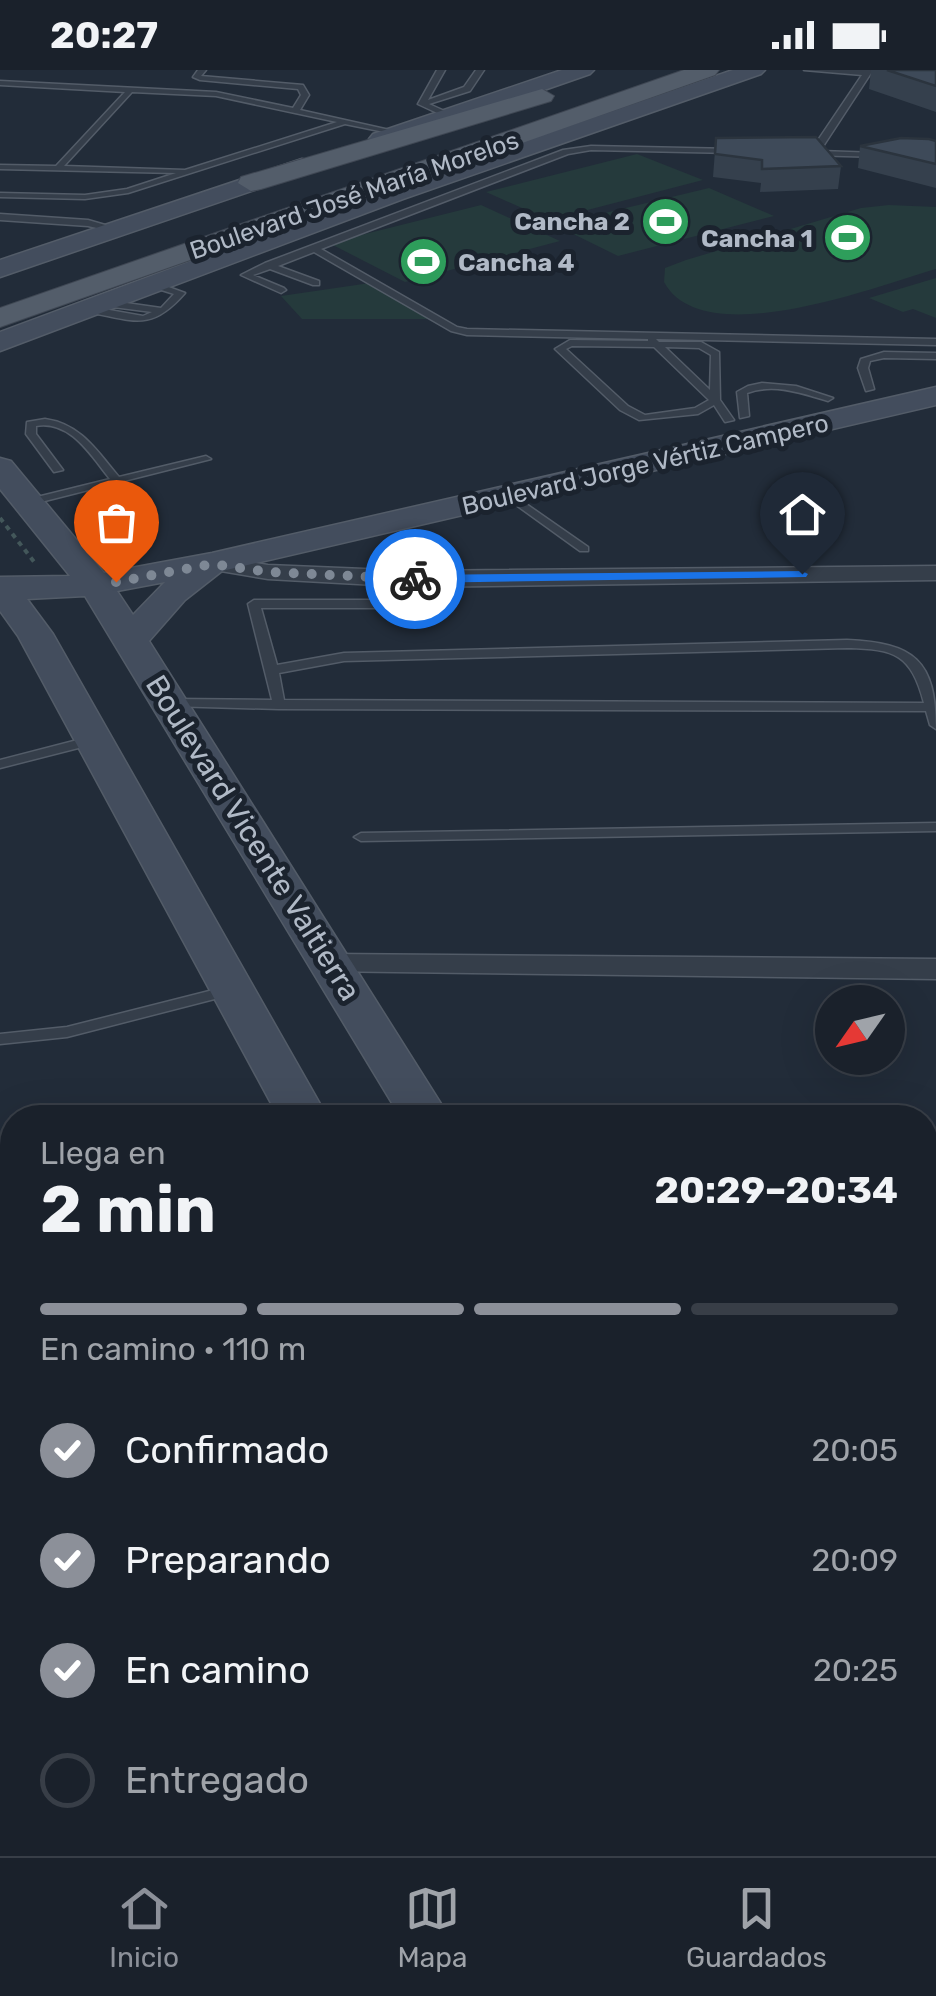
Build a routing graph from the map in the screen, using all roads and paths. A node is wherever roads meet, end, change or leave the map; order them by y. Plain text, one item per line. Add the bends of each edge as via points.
1 (202, 70) edge
2 (276, 70) edge
3 (302, 70) edge
4 (440, 70) edge
5 (480, 70) edge
6 (707, 70) edge
7 (754, 70) edge
8 (808, 70) edge
9 (586, 72) edge
10 (868, 72) edge
11 (264, 82) junction
12 (0, 83) edge
13 (291, 84) junction
14 (132, 88) junction
15 (542, 96) junction
16 (422, 104) junction
17 (296, 110) junction
18 (346, 122) junction
19 (444, 124) junction
20 (399, 133) junction
21 (740, 152) edge
22 (796, 153) edge
23 (815, 153) junction
24 (490, 154) junction
25 (898, 155) edge
26 (0, 167) edge
27 (58, 168) junction
28 (199, 171) junction
29 (250, 183) junction
30 (0, 195) edge
31 (385, 198) junction
32 (434, 205) junction
33 (414, 213) junction
34 (0, 217) edge
35 (115, 230) junction
36 (314, 248) junction
37 (268, 265) junction
38 (0, 269) edge
39 (0, 283) edge
40 (316, 283) dead end
41 (152, 284) junction
42 (280, 290) dead end
43 (84, 309) junction
44 (163, 312) junction
45 (0, 318) edge
46 (0, 331) edge
47 (568, 339) junction
48 (652, 340) junction
49 (0, 342) edge
50 (936, 342) edge
51 (936, 356) edge
52 (936, 373) edge
53 (868, 389) junction
54 (936, 396) edge
55 (730, 412) junction
56 (206, 458) dead end
57 (0, 468) edge
58 (58, 470) dead end
59 (116, 480) junction
60 (509, 496) junction
61 (14, 510) edge
62 (298, 516) junction
63 (338, 535) junction
64 (584, 549) dead end
65 (212, 564) junction
66 (37, 565) junction
67 (86, 572) junction
68 (923, 574) edge
69 (936, 591) edge
70 (6, 597) edge
71 (437, 604) dead end
72 (130, 640) junction
73 (272, 670) junction
74 (172, 703) junction
75 (279, 705) junction
76 (931, 707) junction
77 (936, 725) edge
78 (94, 740) junction
79 (0, 764) edge
80 (936, 827) edge
81 (362, 837) dead end
82 (330, 964) junction
83 (936, 969) edge
84 (233, 990) junction
85 (0, 1040) edge
86 (297, 1105) edge
87 (418, 1105) edge

1 - 11 lane via 197,77
2 - 11 lane
3 - 13 lane
4 - 16 lane
5 - 16 lane via 468,89
6 - 24 main road, Boulevard José María Morelos
7 - 24 main road
8 - 10 lane
9 - 15 main road, Boulevard José María Morelos
9 - 19 main road
10 - 23 lane
11 - 13 lane
12 - 14 lane
13 - 17 lane via 306,90
14 - 17 lane via 216,94
14 - 27 lane
15 - 19 main road, Boulevard José María Morelos
15 - 29 main road
16 - 19 lane
17 - 18 lane
18 - 20 lane
18 - 28 lane
19 - 20 main road
19 - 39 main road, Boulevard José María Morelos
20 - 29 main road
21 - 32 lane via 574,149
22 - 23 lane
23 - 25 lane
24 - 31 main road
24 - 45 main road, Boulevard José María Morelos
26 - 27 lane
27 - 28 lane
28 - 30 lane via 106,195
29 - 35 main road
31 - 32 lane
31 - 33 lane
31 - 41 main road
32 - 33 lane
33 - 36 lane
34 - 35 lane
35 - 38 main road
36 - 37 lane
36 - 47 lane via 454,328
37 - 40 lane
37 - 42 lane via 245,275
41 - 43 main road
41 - 44 lane via 180,294
43 - 44 lane
43 - 44 lane via 144,319
43 - 46 main road
43 - 49 main road
47 - 48 lane
47 - 55 lane via 560,349 643,418
48 - 50 lane
48 - 55 lane
48 - 55 lane via 716,354
51 - 53 lane via 866,359
52 - 53 main road, Boulevard Jorge Vértiz Campero
53 - 55 main road, Boulevard Jorge Vértiz Campero
54 - 60 main road, Boulevard Jorge Vértiz Campero
55 - 62 main road, Boulevard Jorge Vértiz Campero
56 - 59 lane
57 - 61 main road, Boulevard Vicente Valtierra
58 - 59 lane via 31,434 31,424 65,424
59 - 61 lane
60 - 63 main road, Boulevard Jorge Vértiz Campero
60 - 64 lane
61 - 66 path
61 - 67 main road, Boulevard Vicente Valtierra
62 - 63 main road via 281,531 302,539
62 - 67 main road, Boulevard Jorge Vértiz Campero
63 - 65 main road, Boulevard Jorge Vértiz Campero
65 - 67 main road, Boulevard Jorge Vértiz Campero
65 - 68 street via 412,579
65 - 72 main road via 173,593
66 - 67 main road, Boulevard Jorge Vértiz Campero
66 - 70 main road, Boulevard Jorge Vértiz Campero
67 - 70 main road, Boulevard Jorge Vértiz Campero
67 - 72 main road, Boulevard Vicente Valtierra
68 - 69 street
70 - 78 main road
71 - 73 lane via 254,604
72 - 74 main road, Boulevard Vicente Valtierra
73 - 75 lane
73 - 76 lane via 373,655 874,645 919,665
74 - 75 lane
74 - 82 main road, Boulevard Vicente Valtierra
75 - 76 lane
76 - 77 lane
78 - 79 lane
78 - 84 main road
80 - 81 lane
82 - 83 street
82 - 87 main road, Boulevard Vicente Valtierra
84 - 85 lane via 66,1032
84 - 86 main road

